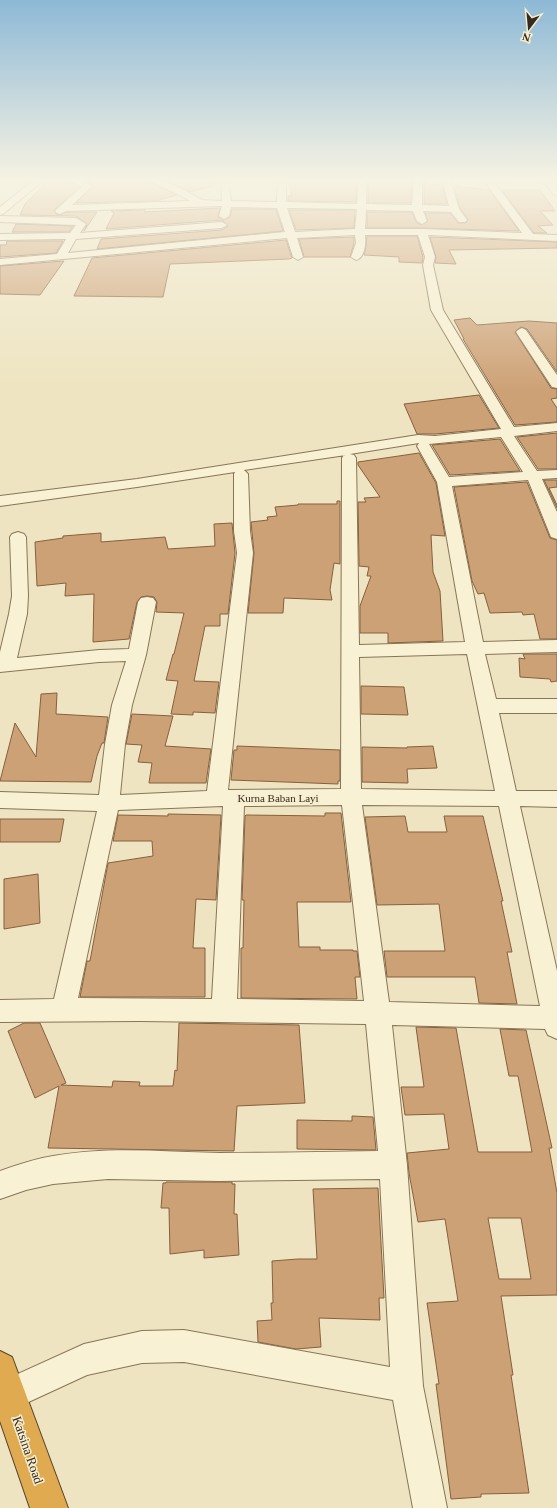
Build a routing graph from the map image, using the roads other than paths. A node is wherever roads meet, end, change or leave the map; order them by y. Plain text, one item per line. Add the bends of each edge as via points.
1 (65, 249) edge
2 (134, 249) edge
3 (295, 249) edge
4 (359, 249) edge
5 (428, 249) edge
6 (60, 257) junction
7 (298, 257) dead end
8 (356, 257) dead end
9 (0, 262) edge
10 (522, 332) dead end
11 (557, 384) edge
12 (557, 427) edge
13 (507, 433) junction
14 (430, 443) junction
15 (349, 458) junction
16 (241, 474) junction
17 (557, 474) edge
18 (533, 476) junction
19 (444, 482) junction
20 (0, 501) edge
21 (0, 510) edge
22 (557, 534) edge
23 (18, 537) dead end
24 (147, 602) dead end
25 (557, 646) edge
26 (475, 648) junction
27 (349, 651) junction
28 (137, 655) junction
29 (3, 666) edge
30 (488, 706) junction
31 (557, 706) edge
32 (351, 797) junction
33 (225, 798) junction
34 (509, 798) junction
35 (557, 799) edge
36 (0, 800) edge
37 (109, 803) junction
38 (64, 1008) junction
39 (224, 1009) junction
40 (0, 1011) edge
41 (378, 1013) junction
42 (556, 1022) edge
43 (393, 1165) junction
44 (0, 1185) edge
45 (4, 1382) edge
46 (407, 1386) junction
47 (49, 1508) edge
48 (430, 1508) edge

1 - 6 street
2 - 6 street
3 - 7 street
4 - 8 street
5 - 13 street via 428,265 437,310
6 - 9 street
10 - 11 street
12 - 13 street
13 - 14 street
13 - 18 street
14 - 15 street
14 - 19 street
14 - 20 street via 418,439 138,483
15 - 16 street
15 - 27 street
16 - 21 street
16 - 33 street via 245,553
17 - 18 street
18 - 19 street
18 - 22 street
19 - 26 street
23 - 29 street via 18,614
24 - 28 street
25 - 26 street
26 - 27 street
26 - 30 street
27 - 32 street
28 - 29 street via 99,656
28 - 37 street via 122,705
30 - 31 street
30 - 34 street
32 - 33 street, Kurna Baban Layi
32 - 34 street, Kurna Baban Layi
32 - 41 street
33 - 37 street, Kurna Baban Layi
33 - 39 street
34 - 35 street, Kurna Baban Layi
34 - 42 street
36 - 37 street, Kurna Baban Layi
37 - 38 street
38 - 39 street
38 - 40 street
39 - 41 street
41 - 42 street
41 - 43 street
43 - 44 street via 221,1167 103,1164 57,1169
43 - 46 street
45 - 46 street via 142,1347 184,1346
45 - 47 highway, Katsina Road
46 - 48 street

